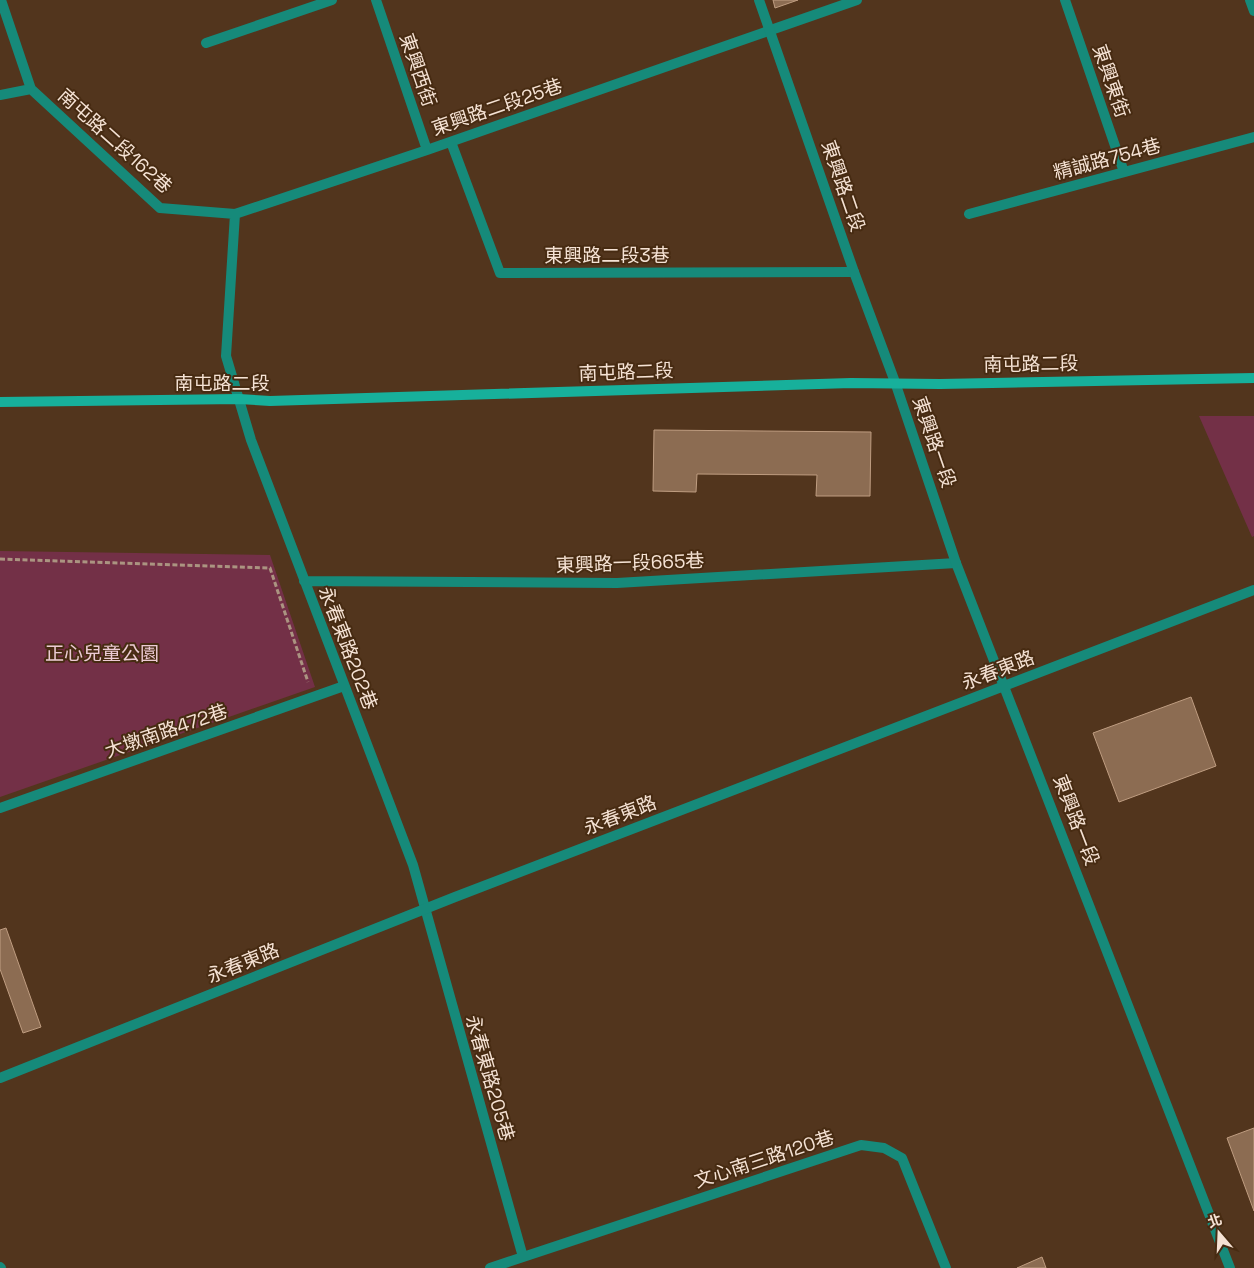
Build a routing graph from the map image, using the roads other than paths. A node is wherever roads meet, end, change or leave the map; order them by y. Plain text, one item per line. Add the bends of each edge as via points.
1 (1, 0) edge
2 (332, 0) edge
3 (376, 0) edge
4 (759, 0) edge
5 (857, 0) edge
6 (1065, 0) edge
7 (1250, 0) edge
8 (1254, 12) edge
9 (769, 30) junction
10 (206, 43) dead end
11 (31, 89) junction
12 (0, 94) edge
13 (1254, 137) edge
14 (452, 142) junction
15 (428, 150) junction
16 (1124, 172) junction
17 (234, 214) junction
18 (969, 214) dead end
19 (854, 272) junction
20 (1254, 378) edge
21 (895, 382) junction
22 (239, 399) junction
23 (0, 402) edge
24 (956, 563) junction
25 (304, 581) junction
26 (1254, 590) edge
27 (344, 686) junction
28 (1005, 686) junction
29 (0, 808) edge
30 (424, 910) junction
31 (0, 1078) edge
32 (523, 1257) junction
33 (490, 1268) edge
34 (946, 1268) edge
35 (1230, 1268) edge

1 - 11 street
2 - 10 street
3 - 15 street, 東興西街
4 - 9 street, 東興路二段
5 - 9 street, 東興路二段25巷
6 - 16 street, 東興東街
7 - 8 street
9 - 14 street, 東興路二段25巷
9 - 19 street, 東興路二段
11 - 12 street
11 - 17 street, 南屯路二段162巷 via 160,208
13 - 16 street, 精誠路754巷
14 - 15 street, 東興路二段25巷
14 - 19 street, 東興路二段3巷 via 500,273
15 - 17 street, 東興路二段25巷
16 - 18 street, 精誠路754巷
17 - 22 street via 226,356
19 - 21 street, 東興路二段
20 - 21 main road, 南屯路二段 via 940,384
21 - 22 main road, 南屯路二段 via 270,401
21 - 24 street, 東興路一段
22 - 23 main road, 南屯路二段
22 - 25 street, 永春東路202巷 via 250,440
24 - 25 street, 東興路一段665巷 via 617,583
24 - 28 street, 東興路一段
25 - 27 street, 永春東路202巷
26 - 28 street, 永春東路
27 - 29 street, 大墩南路472巷
27 - 30 street, 永春東路202巷 via 413,865
28 - 30 street, 永春東路
28 - 35 street, 東興路一段
30 - 31 street, 永春東路
30 - 32 street, 永春東路205巷
32 - 33 street, 文心南三路120巷
32 - 34 street, 文心南三路120巷 via 861,1146 884,1148 902,1158

